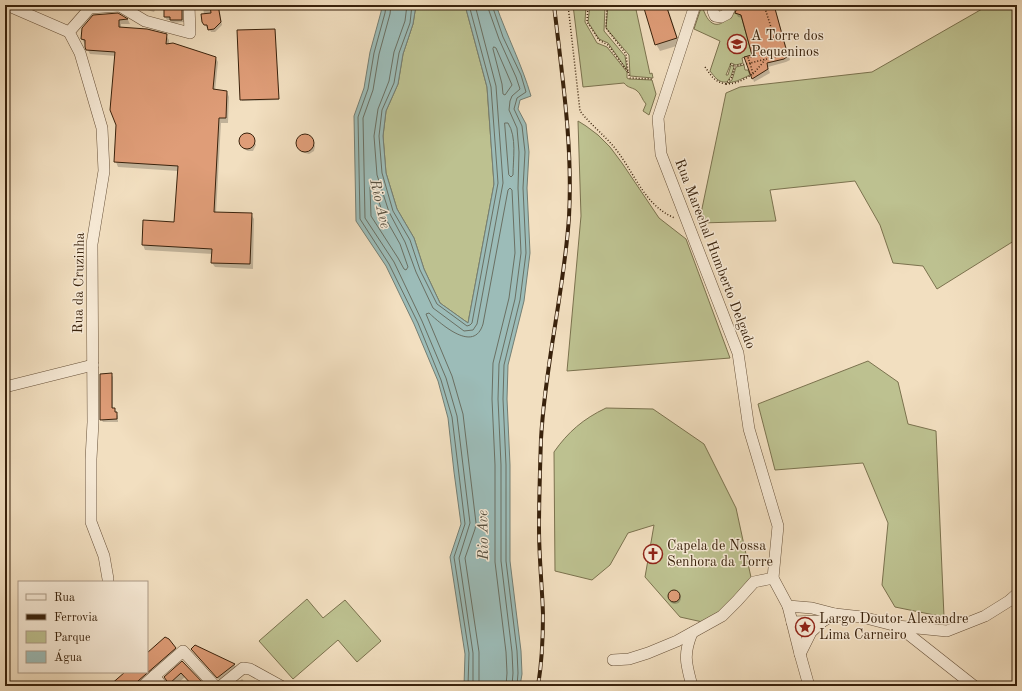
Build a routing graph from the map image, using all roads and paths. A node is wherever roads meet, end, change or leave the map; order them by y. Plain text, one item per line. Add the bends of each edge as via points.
1 (189, 5) edge
2 (568, 5) edge
3 (588, 5) edge
4 (607, 5) edge
5 (695, 5) edge
6 (713, 5) edge
7 (731, 5) edge
8 (764, 5) edge
9 (8, 7) edge
10 (69, 32) junction
11 (774, 40) dead end
12 (760, 52) dead end
13 (778, 52) dead end
14 (765, 59) junction
15 (750, 63) junction
16 (730, 64) dead end
17 (736, 66) junction
18 (705, 67) dead end
19 (628, 72) junction
20 (753, 74) junction
21 (652, 79) dead end
22 (726, 84) junction
23 (685, 215) junction
24 (93, 365) junction
25 (5, 387) edge
26 (773, 578) junction
27 (108, 579) dead end
28 (1017, 594) edge
29 (788, 606) junction
30 (835, 614) junction
31 (824, 621) junction
32 (792, 622) junction
33 (897, 626) junction
34 (923, 629) junction
35 (692, 633) junction
36 (919, 643) junction
37 (800, 654) junction
38 (613, 660) dead end
39 (154, 676) junction
40 (143, 686) edge
41 (162, 686) edge
42 (215, 686) edge
43 (222, 686) edge
44 (281, 686) edge
45 (692, 686) edge
46 (809, 686) edge
47 (974, 686) edge

1 - 10 street via 190,33 145,21 120,6 90,8
2 - 23 path via 580,111 614,147 653,205 675,218
3 - 19 path via 586,22 599,40 608,45
4 - 19 path via 606,28 626,54
5 - 23 street, Rua Marechal Humberto Delgado via 658,118 661,154
6 - 7 street via 715,16 721,17 727,14
8 - 11 path
9 - 10 street
10 - 24 street, Rua da Cruzinha via 80,53 102,128 104,171 92,244
12 - 15 path via 761,55 748,58
13 - 14 path via 779,56
14 - 15 path
14 - 20 path
15 - 17 path
15 - 20 path
16 - 17 path
17 - 22 path
18 - 22 path via 713,79
19 - 21 path via 630,78
20 - 22 path via 738,82
23 - 26 street, Rua Marechal Humberto Delgado via 738,353 749,429 778,526
24 - 25 street
24 - 27 street, Rua da Cruzinha via 91,522 104,556
26 - 29 street
26 - 35 street via 754,582 722,616
28 - 34 street via 985,616 947,631
29 - 30 street via 812,608
29 - 32 street
30 - 31 street
30 - 33 street
31 - 32 street
31 - 37 street via 811,632
32 - 37 street
33 - 34 street
33 - 36 street
34 - 36 street
35 - 38 street via 648,653 629,659
35 - 45 street via 686,656
36 - 47 street
37 - 46 street
39 - 40 street
39 - 41 street
39 - 42 street via 183,651
43 - 44 street via 243,668 250,668

